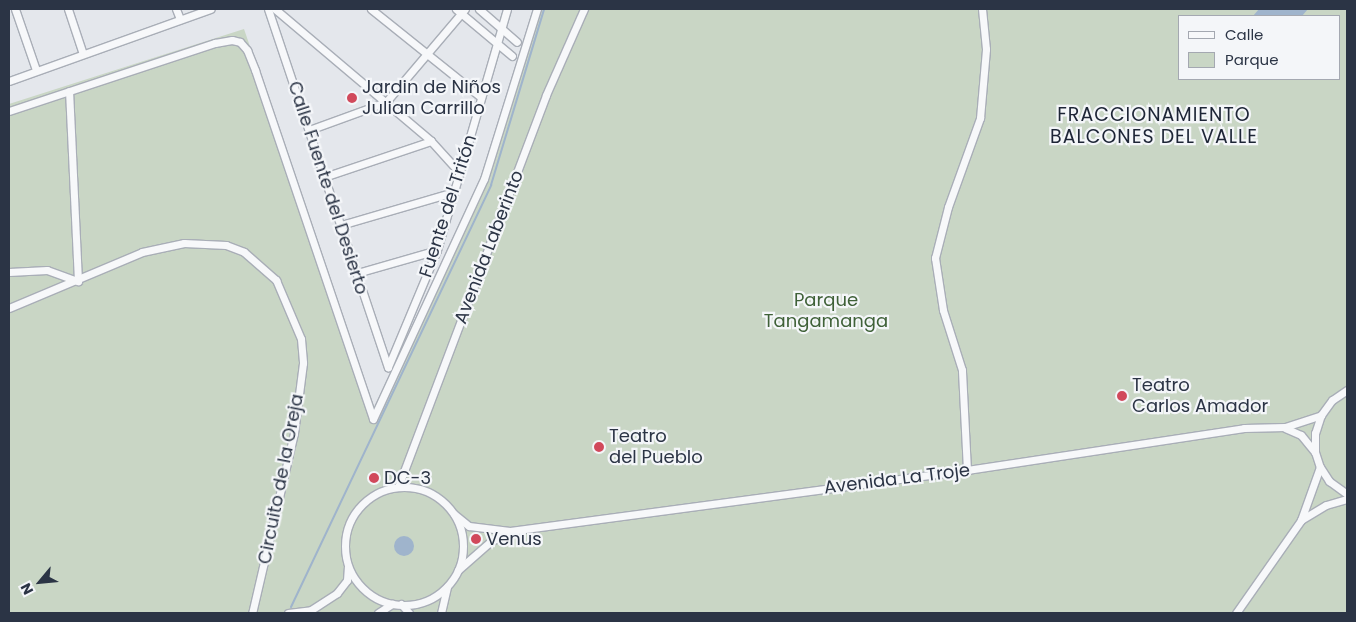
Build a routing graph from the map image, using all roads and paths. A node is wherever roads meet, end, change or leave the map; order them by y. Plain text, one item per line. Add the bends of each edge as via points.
1 (14, 9) edge
2 (68, 9) edge
3 (176, 9) edge
4 (210, 9) edge
5 (268, 9) edge
6 (275, 9) edge
7 (371, 9) edge
8 (479, 9) edge
9 (507, 9) edge
10 (537, 9) edge
11 (584, 9) edge
12 (982, 9) edge
13 (461, 10) edge
14 (9, 11) edge
15 (180, 19) junction
16 (502, 27) junction
17 (497, 42) junction
18 (517, 42) dead end
19 (84, 54) junction
20 (427, 54) junction
21 (512, 56) dead end
22 (36, 70) junction
23 (9, 81) edge
24 (69, 91) junction
25 (482, 97) junction
26 (386, 102) junction
27 (9, 111) edge
28 (309, 130) junction
29 (431, 141) junction
30 (460, 173) junction
31 (324, 177) junction
32 (454, 192) junction
33 (340, 225) junction
34 (437, 250) junction
35 (9, 272) edge
36 (357, 273) junction
37 (78, 281) junction
38 (9, 308) edge
39 (388, 367) joint
40 (1347, 390) edge
41 (1321, 415) junction
42 (1285, 427) junction
43 (1315, 452) junction
44 (1320, 467) junction
45 (967, 470) junction
46 (398, 487) junction
47 (1347, 494) edge
48 (1347, 499) edge
49 (454, 514) junction
50 (1301, 520) junction
51 (510, 531) junction
52 (348, 567) junction
53 (458, 570) junction
54 (370, 584) dead end
55 (447, 586) junction
56 (362, 587) junction
57 (392, 604) junction
58 (400, 604) junction
59 (252, 613) edge
60 (288, 613) edge
61 (378, 613) edge
62 (409, 613) edge
63 (441, 613) edge
64 (1236, 613) edge

1 - 14 street
1 - 22 street
2 - 19 street
3 - 15 street
4 - 15 street
5 - 28 street, Calle Fuente del Desierto
6 - 26 street
7 - 20 street
8 - 16 street
9 - 16 street, Fuente del Tritón
10 - 24 street via 484,179 373,419 248,50 240,42 232,40 215,43
11 - 46 street, Avenida Laberinto via 546,95
12 - 45 street via 986,49 980,118 948,207 935,258 943,310 962,370
13 - 17 street
13 - 20 street
15 - 19 street
16 - 17 street, Fuente del Tritón
16 - 18 street
17 - 21 street
17 - 25 street, Fuente del Tritón
19 - 22 street
20 - 25 street
20 - 26 street
22 - 23 street
24 - 27 street
24 - 37 street
25 - 30 street, Fuente del Tritón
26 - 28 street
26 - 29 street
28 - 31 street, Calle Fuente del Desierto
29 - 30 street
29 - 31 street
30 - 32 street, Fuente del Tritón
31 - 33 street, Calle Fuente del Desierto
32 - 33 street
32 - 34 street, Fuente del Tritón
33 - 36 street, Calle Fuente del Desierto
34 - 36 street
34 - 39 street, Fuente del Tritón
35 - 37 street via 47,270
36 - 39 street, Calle Fuente del Desierto
37 - 38 street, Circuito de la Oreja
37 - 59 street, Circuito de la Oreja via 142,252 184,242 208,242 244,252 276,280 301,339 303,363 294,433
40 - 41 street via 1332,400
41 - 42 street, Avenida La Troje
41 - 43 street via 1315,433
42 - 43 street via 1301,435
42 - 45 street, Avenida La Troje via 1244,428
43 - 44 street
44 - 47 street via 1329,480
44 - 50 street
45 - 51 street, Avenida La Troje
46 - 49 street via 424,490 441,500
46 - 52 street via 369,497 356,511 347,528 344,547
48 - 50 street via 1326,505
49 - 51 street, Avenida La Troje via 469,526
49 - 53 street via 461,532 463,551
50 - 64 street
51 - 53 street, Avenida La Troje via 490,542
52 - 56 street
52 - 60 street via 348,580 337,593 311,610
53 - 55 street
54 - 56 street
55 - 58 street via 431,598 412,605
55 - 63 street
56 - 57 street via 374,597
57 - 58 street
57 - 61 street
58 - 62 street

